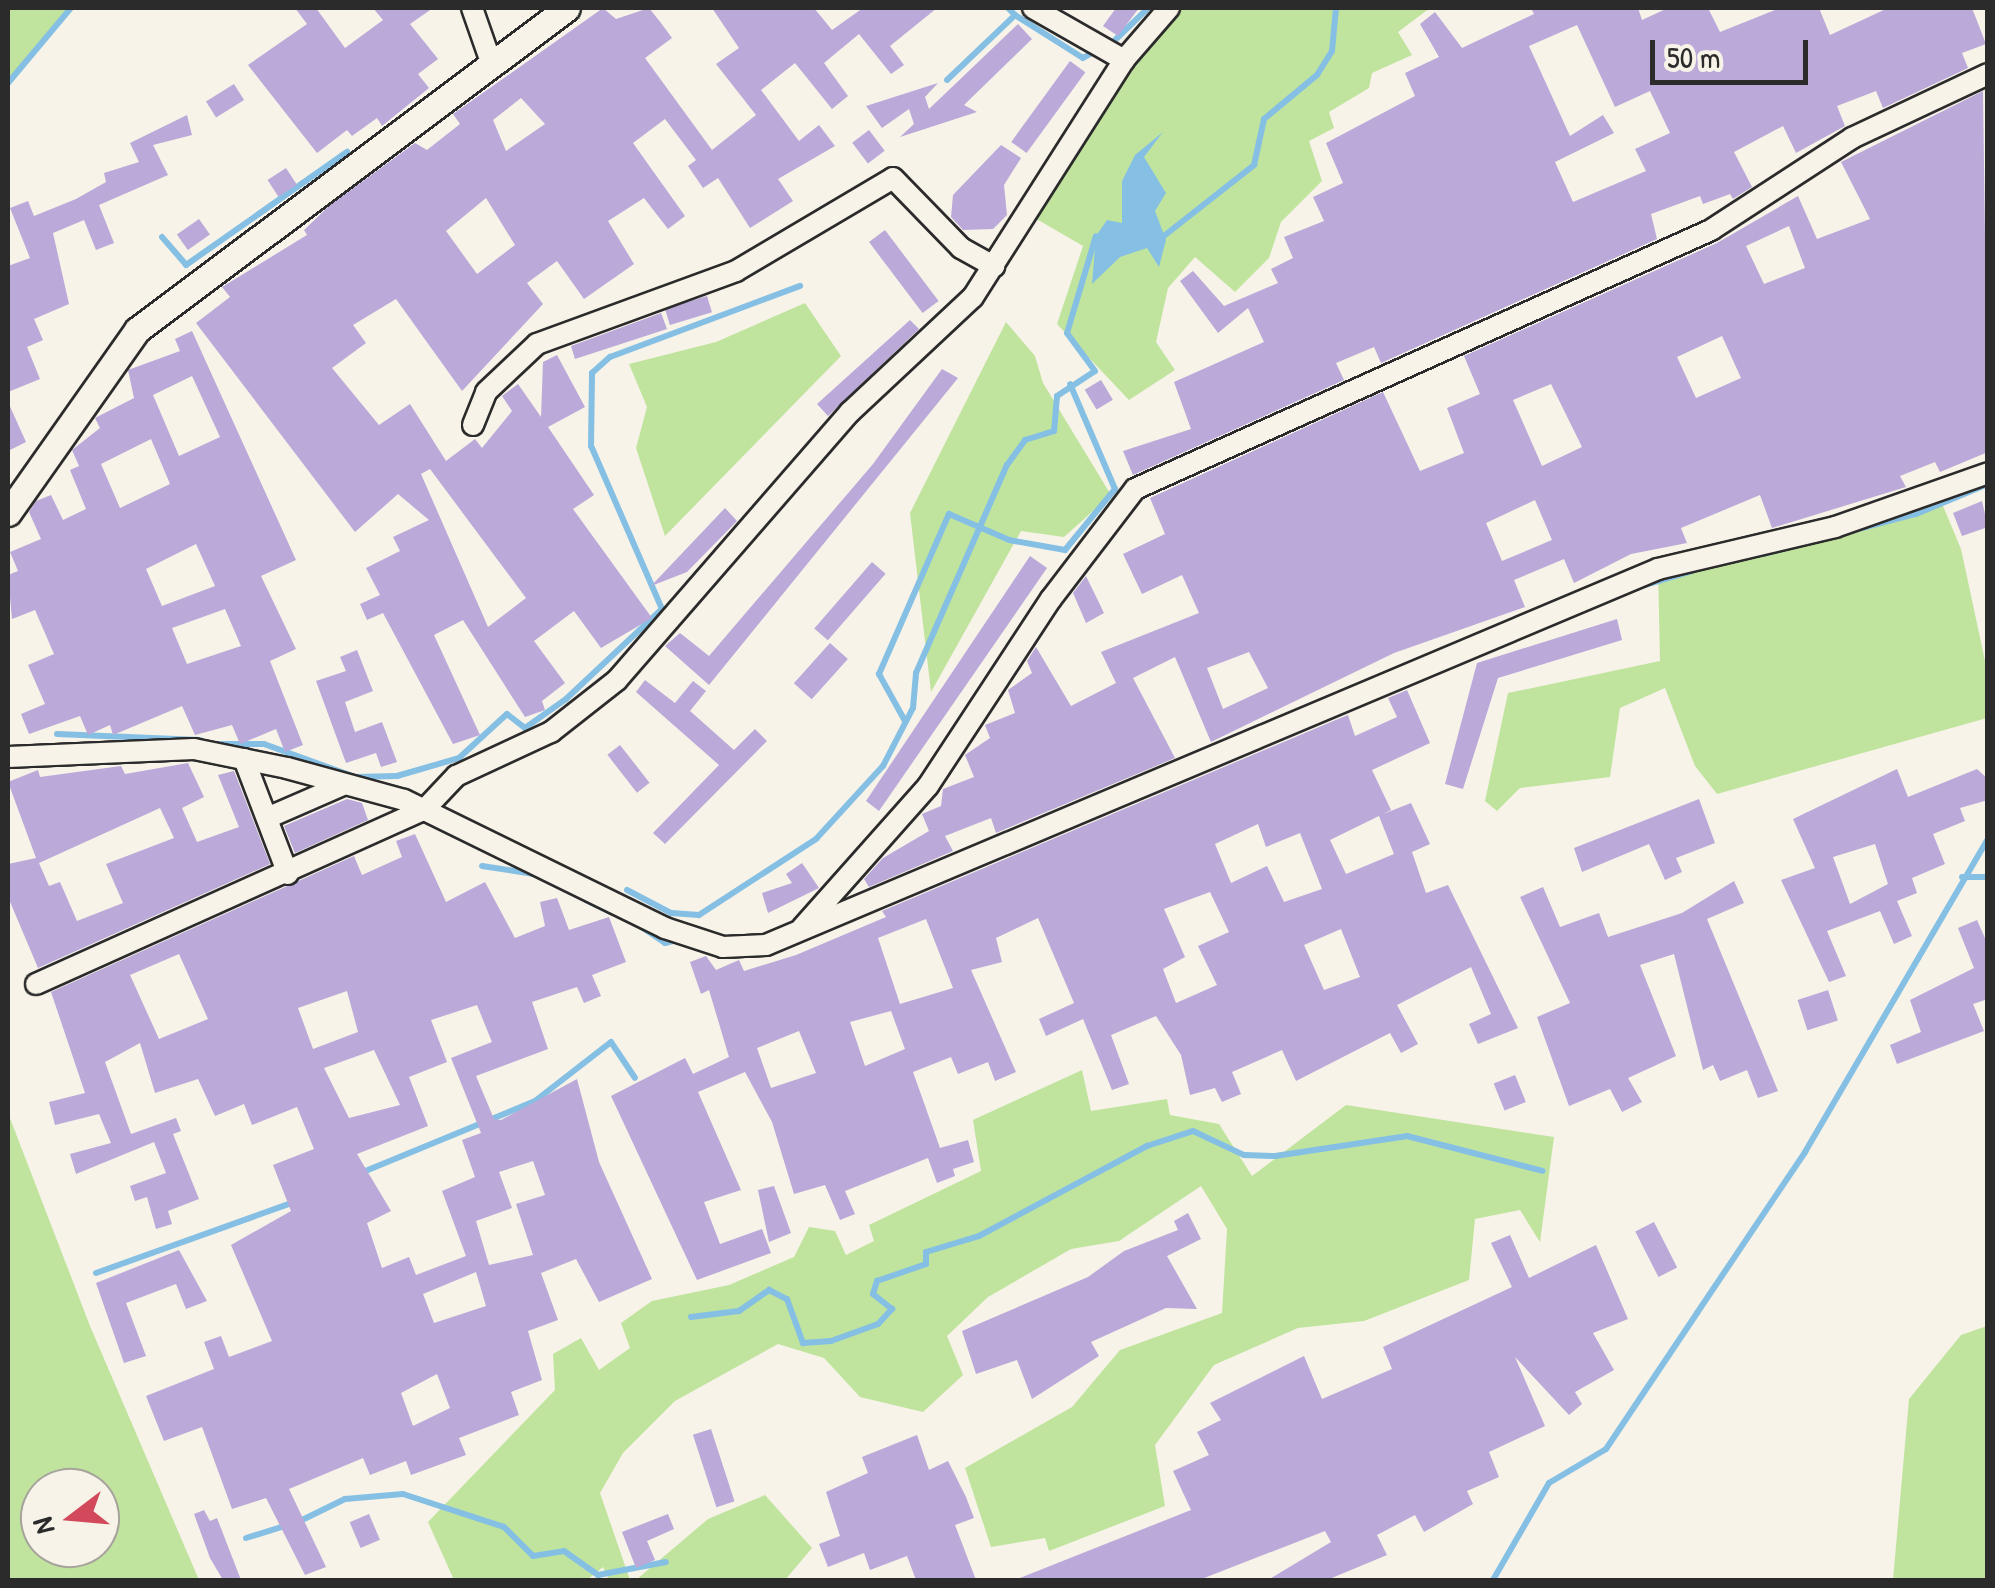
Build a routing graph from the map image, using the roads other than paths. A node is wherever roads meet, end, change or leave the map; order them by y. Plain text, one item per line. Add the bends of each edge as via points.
1 (472, 8) edge
2 (566, 8) edge
3 (1033, 8) edge
4 (1169, 8) edge
5 (1124, 60) junction
6 (492, 65) junction
7 (1988, 74) edge
8 (994, 266) junction
9 (473, 425) dead end
10 (1988, 473) edge
11 (8, 513) edge
12 (8, 757) edge
13 (244, 759) junction
14 (343, 784) junction
15 (424, 810) junction
16 (267, 818) junction
17 (288, 874) junction
18 (797, 933) junction
19 (36, 984) dead end

1 - 6 street
2 - 6 street
3 - 5 street
4 - 5 street
5 - 8 street
6 - 11 street via 138,330
7 - 18 street via 1852,138 1711,230 1135,489 1051,599 917,800
8 - 9 street via 960,248 893,178 736,271 537,344 486,392
8 - 15 street via 973,297 796,470 616,680 551,732 456,776
10 - 18 street via 1835,527 1658,569 1332,701 1043,834
12 - 13 street via 194,748
13 - 14 street
13 - 16 street
14 - 15 street
14 - 16 street
15 - 17 street
15 - 18 street via 665,928 723,947
16 - 17 street
17 - 19 street

